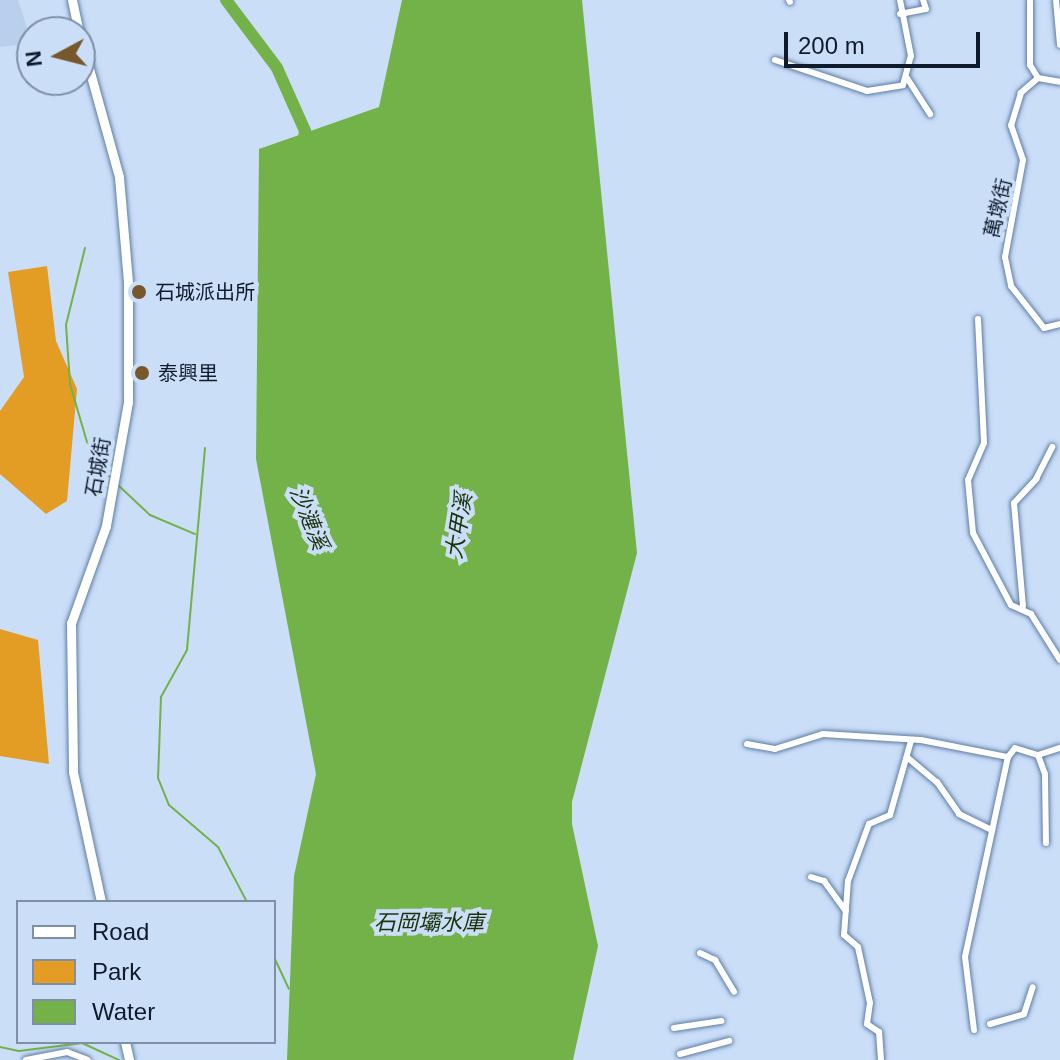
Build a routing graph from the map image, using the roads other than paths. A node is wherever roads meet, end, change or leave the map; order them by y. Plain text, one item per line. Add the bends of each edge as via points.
1 (900, 0) edge
2 (923, 0) edge
3 (1030, 0) edge
4 (1056, 0) edge
5 (900, 14) junction
6 (1060, 45) edge
7 (775, 60) dead end
8 (907, 78) junction
9 (1038, 78) junction
10 (1060, 82) edge
11 (96, 93) edge
12 (930, 114) dead end
13 (978, 319) dead end
14 (1060, 324) edge
15 (1052, 447) dead end
16 (1023, 606) junction
17 (1060, 660) edge
18 (911, 741) junction
19 (747, 744) dead end
20 (1060, 748) edge
21 (1038, 755) junction
22 (1008, 757) junction
23 (908, 758) junction
24 (992, 830) junction
25 (1046, 843) dead end
26 (811, 877) dead end
27 (101, 900) edge
28 (846, 911) junction
29 (700, 953) dead end
30 (1033, 987) dead end
31 (734, 992) dead end
32 (721, 1021) dead end
33 (990, 1024) dead end
34 (674, 1028) dead end
35 (974, 1030) dead end
36 (729, 1041) dead end
37 (680, 1054) dead end
38 (66, 1056) edge
39 (881, 1057) edge
40 (26, 1060) edge
41 (88, 1060) edge

1 - 5 street
2 - 5 street via 926,9
3 - 9 street via 1030,65
4 - 6 street
5 - 8 street via 911,56
7 - 8 street via 867,91 890,89
8 - 12 street
9 - 10 street
9 - 14 street, 萬墩街 via 1021,93 1011,125 1023,160 1005,257 1011,286 1044,328
11 - 27 street, 石城街 via 119,177 128,283 128,402 106,526 71,623 73,772
13 - 16 street via 984,443 968,480 972,529 1011,605
15 - 16 street via 1041,473 1014,503
16 - 17 street
18 - 19 street via 823,734 775,749
18 - 22 street
18 - 23 street
20 - 21 street
21 - 22 street via 1015,748
21 - 25 street via 1045,774
22 - 24 street
23 - 24 street via 937,782 959,814
23 - 28 street via 890,815 869,824 862,836 851,865
24 - 35 street via 965,957
26 - 28 street via 824,881
28 - 39 street via 844,935 859,951 870,1003 867,1024 879,1032
29 - 31 street via 715,960
30 - 33 street via 1024,1014
32 - 34 street
36 - 37 street
38 - 40 street
38 - 41 street

